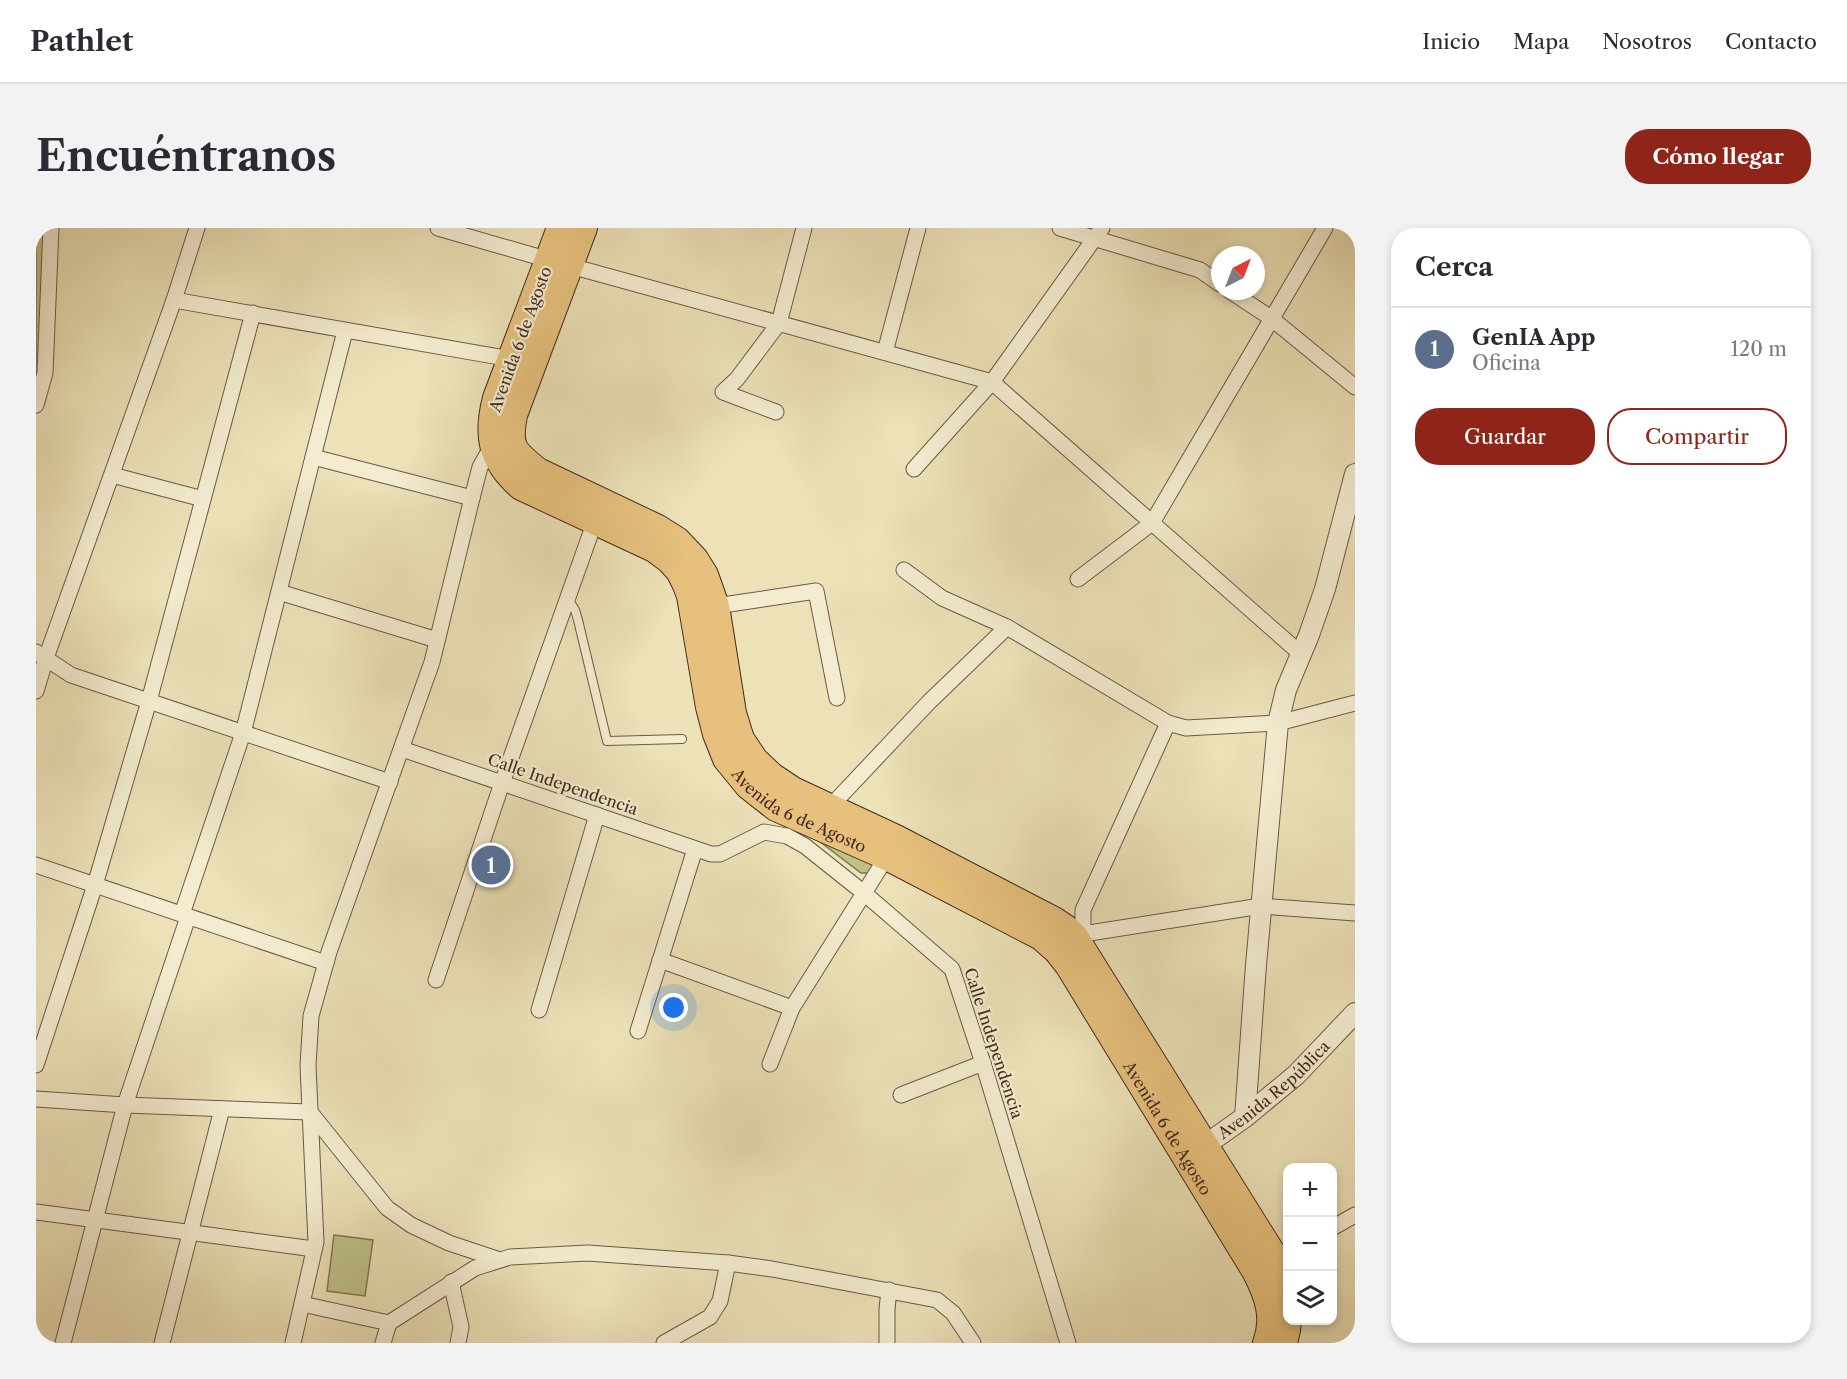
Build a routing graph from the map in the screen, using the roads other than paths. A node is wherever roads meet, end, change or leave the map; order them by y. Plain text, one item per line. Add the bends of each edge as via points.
1 (51, 228) edge
2 (197, 228) edge
3 (438, 228) edge
4 (560, 228) edge
5 (584, 228) edge
6 (804, 228) edge
7 (918, 228) edge
8 (1060, 228) edge
9 (1325, 228) edge
10 (1099, 233) edge
11 (560, 263) junction
12 (1211, 278) edge
13 (174, 300) junction
14 (1244, 300) edge
15 (253, 314) junction
16 (1271, 318) junction
17 (779, 323) junction
18 (345, 331) junction
19 (885, 352) junction
20 (511, 359) junction
21 (992, 382) junction
22 (1355, 387) edge
23 (36, 405) edge
24 (505, 408) junction
25 (776, 412) dead end
26 (492, 446) junction
27 (518, 453) junction
28 (313, 457) junction
29 (914, 469) dead end
30 (1355, 474) edge
31 (112, 475) junction
32 (472, 498) junction
33 (203, 499) junction
34 (595, 521) junction
35 (1152, 523) junction
36 (687, 565) junction
37 (904, 570) dead end
38 (1078, 579) dead end
39 (279, 592) junction
40 (568, 598) junction
41 (716, 606) junction
42 (1007, 627) junction
43 (438, 640) junction
44 (1301, 654) junction
45 (41, 655) edge
46 (36, 691) edge
47 (837, 698) dead end
48 (149, 701) junction
49 (1355, 704) edge
50 (1168, 723) junction
51 (1278, 723) junction
52 (725, 726) junction
53 (243, 733) junction
54 (682, 739) dead end
55 (402, 748) junction
56 (390, 782) junction
57 (502, 783) junction
58 (830, 807) junction
59 (597, 815) junction
60 (892, 847) junction
61 (695, 849) junction
62 (36, 865) edge
63 (95, 885) junction
64 (864, 893) junction
65 (1261, 906) junction
66 (1355, 913) edge
67 (185, 915) junction
68 (1072, 941) junction
69 (660, 960) junction
70 (326, 963) junction
71 (436, 980) dead end
72 (792, 1008) junction
73 (539, 1010) dead end
74 (1355, 1013) edge
75 (638, 1031) dead end
76 (983, 1063) junction
77 (770, 1064) dead end
78 (36, 1065) edge
79 (901, 1095) dead end
80 (36, 1100) edge
81 (124, 1105) junction
82 (222, 1109) junction
83 (310, 1112) junction
84 (1245, 1117) junction
85 (1196, 1152) junction
86 (36, 1212) edge
87 (1355, 1215) edge
88 (95, 1219) junction
89 (1337, 1225) edge
90 (190, 1232) junction
91 (314, 1249) junction
92 (500, 1260) junction
93 (1273, 1261) edge
94 (728, 1263) junction
95 (1283, 1279) edge
96 (452, 1282) junction
97 (889, 1290) junction
98 (302, 1304) junction
99 (389, 1323) junction
100 (1288, 1325) edge
101 (63, 1343) edge
102 (162, 1343) edge
103 (293, 1343) edge
104 (383, 1343) edge
105 (458, 1343) edge
106 (664, 1343) edge
107 (886, 1343) edge
108 (973, 1343) edge
109 (1068, 1343) edge
110 (1266, 1343) edge
111 (1284, 1343) edge

1 - 23 street via 45,373
2 - 13 street
3 - 11 street
4 - 11 highway, Avenida 6 de Agosto
5 - 11 highway, Avenida 6 de Agosto
6 - 17 street
7 - 19 street
8 - 10 street
9 - 16 street
10 - 12 street via 1200,270
10 - 21 street
11 - 17 street
11 - 20 highway, Avenida 6 de Agosto
11 - 24 highway, Avenida 6 de Agosto
13 - 15 street
13 - 31 street
14 - 16 street
15 - 18 street
15 - 33 street
16 - 22 street
16 - 35 street
17 - 19 street
17 - 25 street via 723,392
18 - 20 street
18 - 28 street
19 - 21 street
20 - 24 highway, Avenida 6 de Agosto
21 - 29 street
21 - 35 street
24 - 26 highway, Avenida 6 de Agosto via 490,432
24 - 27 highway, Avenida 6 de Agosto via 511,441
26 - 27 highway
26 - 32 street via 480,467
26 - 34 highway, Avenida 6 de Agosto via 498,462 521,487
27 - 36 highway, Avenida 6 de Agosto via 538,471 677,540
28 - 32 street
28 - 39 street
30 - 44 street via 1325,589
31 - 33 street
31 - 45 street
32 - 43 street
33 - 48 street
34 - 36 highway, Avenida 6 de Agosto via 669,560
34 - 40 street
35 - 38 street
35 - 44 street
36 - 41 highway, Avenida 6 de Agosto via 705,575
36 - 52 highway, Avenida 6 de Agosto via 709,707
37 - 42 street via 942,598
39 - 43 street
39 - 53 street
40 - 54 lane via 575,610 607,741
40 - 57 street
41 - 47 street via 816,591
41 - 52 highway, Avenida 6 de Agosto
42 - 50 street
42 - 58 street via 928,702
43 - 55 street
44 - 51 street
45 - 46 street
45 - 48 street via 71,675
48 - 53 street
48 - 63 street
49 - 51 street
50 - 51 street via 1186,728
50 - 68 street
51 - 65 street
52 - 58 highway, Avenida 6 de Agosto via 772,776
52 - 60 highway, Avenida 6 de Agosto via 726,759 748,786 776,808
53 - 56 street
53 - 67 street
55 - 56 street
55 - 57 street, Calle Independencia
56 - 70 street
57 - 59 street, Calle Independencia
57 - 71 street
58 - 60 highway, Avenida 6 de Agosto
59 - 61 street, Calle Independencia
59 - 73 street
60 - 64 street
60 - 68 highway, Avenida 6 de Agosto via 1054,920 1066,928
61 - 64 street, Calle Independencia via 720,854 764,832 777,833 805,846
61 - 69 street
62 - 63 street
63 - 67 street
63 - 78 street
64 - 72 street
64 - 76 street, Calle Independencia via 952,969
65 - 66 street
65 - 68 street
65 - 84 street
67 - 70 street
67 - 81 street
68 - 85 highway, Avenida 6 de Agosto
69 - 72 street
69 - 75 street
70 - 83 street via 311,1016
72 - 77 street
74 - 84 street, Avenida República via 1296,1075
76 - 79 street
76 - 109 street, Calle Independencia
80 - 81 street
81 - 82 street
81 - 88 street
82 - 83 street
82 - 90 street
83 - 91 street
83 - 92 street via 387,1208 411,1225 449,1243
84 - 85 street, Avenida República
85 - 93 highway, Avenida 6 de Agosto
86 - 88 street
87 - 89 street
88 - 90 street
88 - 101 street
90 - 91 street
90 - 102 street
91 - 98 street
92 - 94 street via 588,1253
92 - 96 street via 475,1268
93 - 95 highway, Avenida 6 de Agosto
93 - 110 highway, Avenida 6 de Agosto via 1267,1294 1270,1315
94 - 97 street
94 - 106 street via 720,1301 710,1317
96 - 99 street
96 - 105 street via 461,1328
97 - 107 street
97 - 108 street via 937,1300 953,1313
98 - 99 street
98 - 103 street
99 - 104 street
100 - 111 highway

